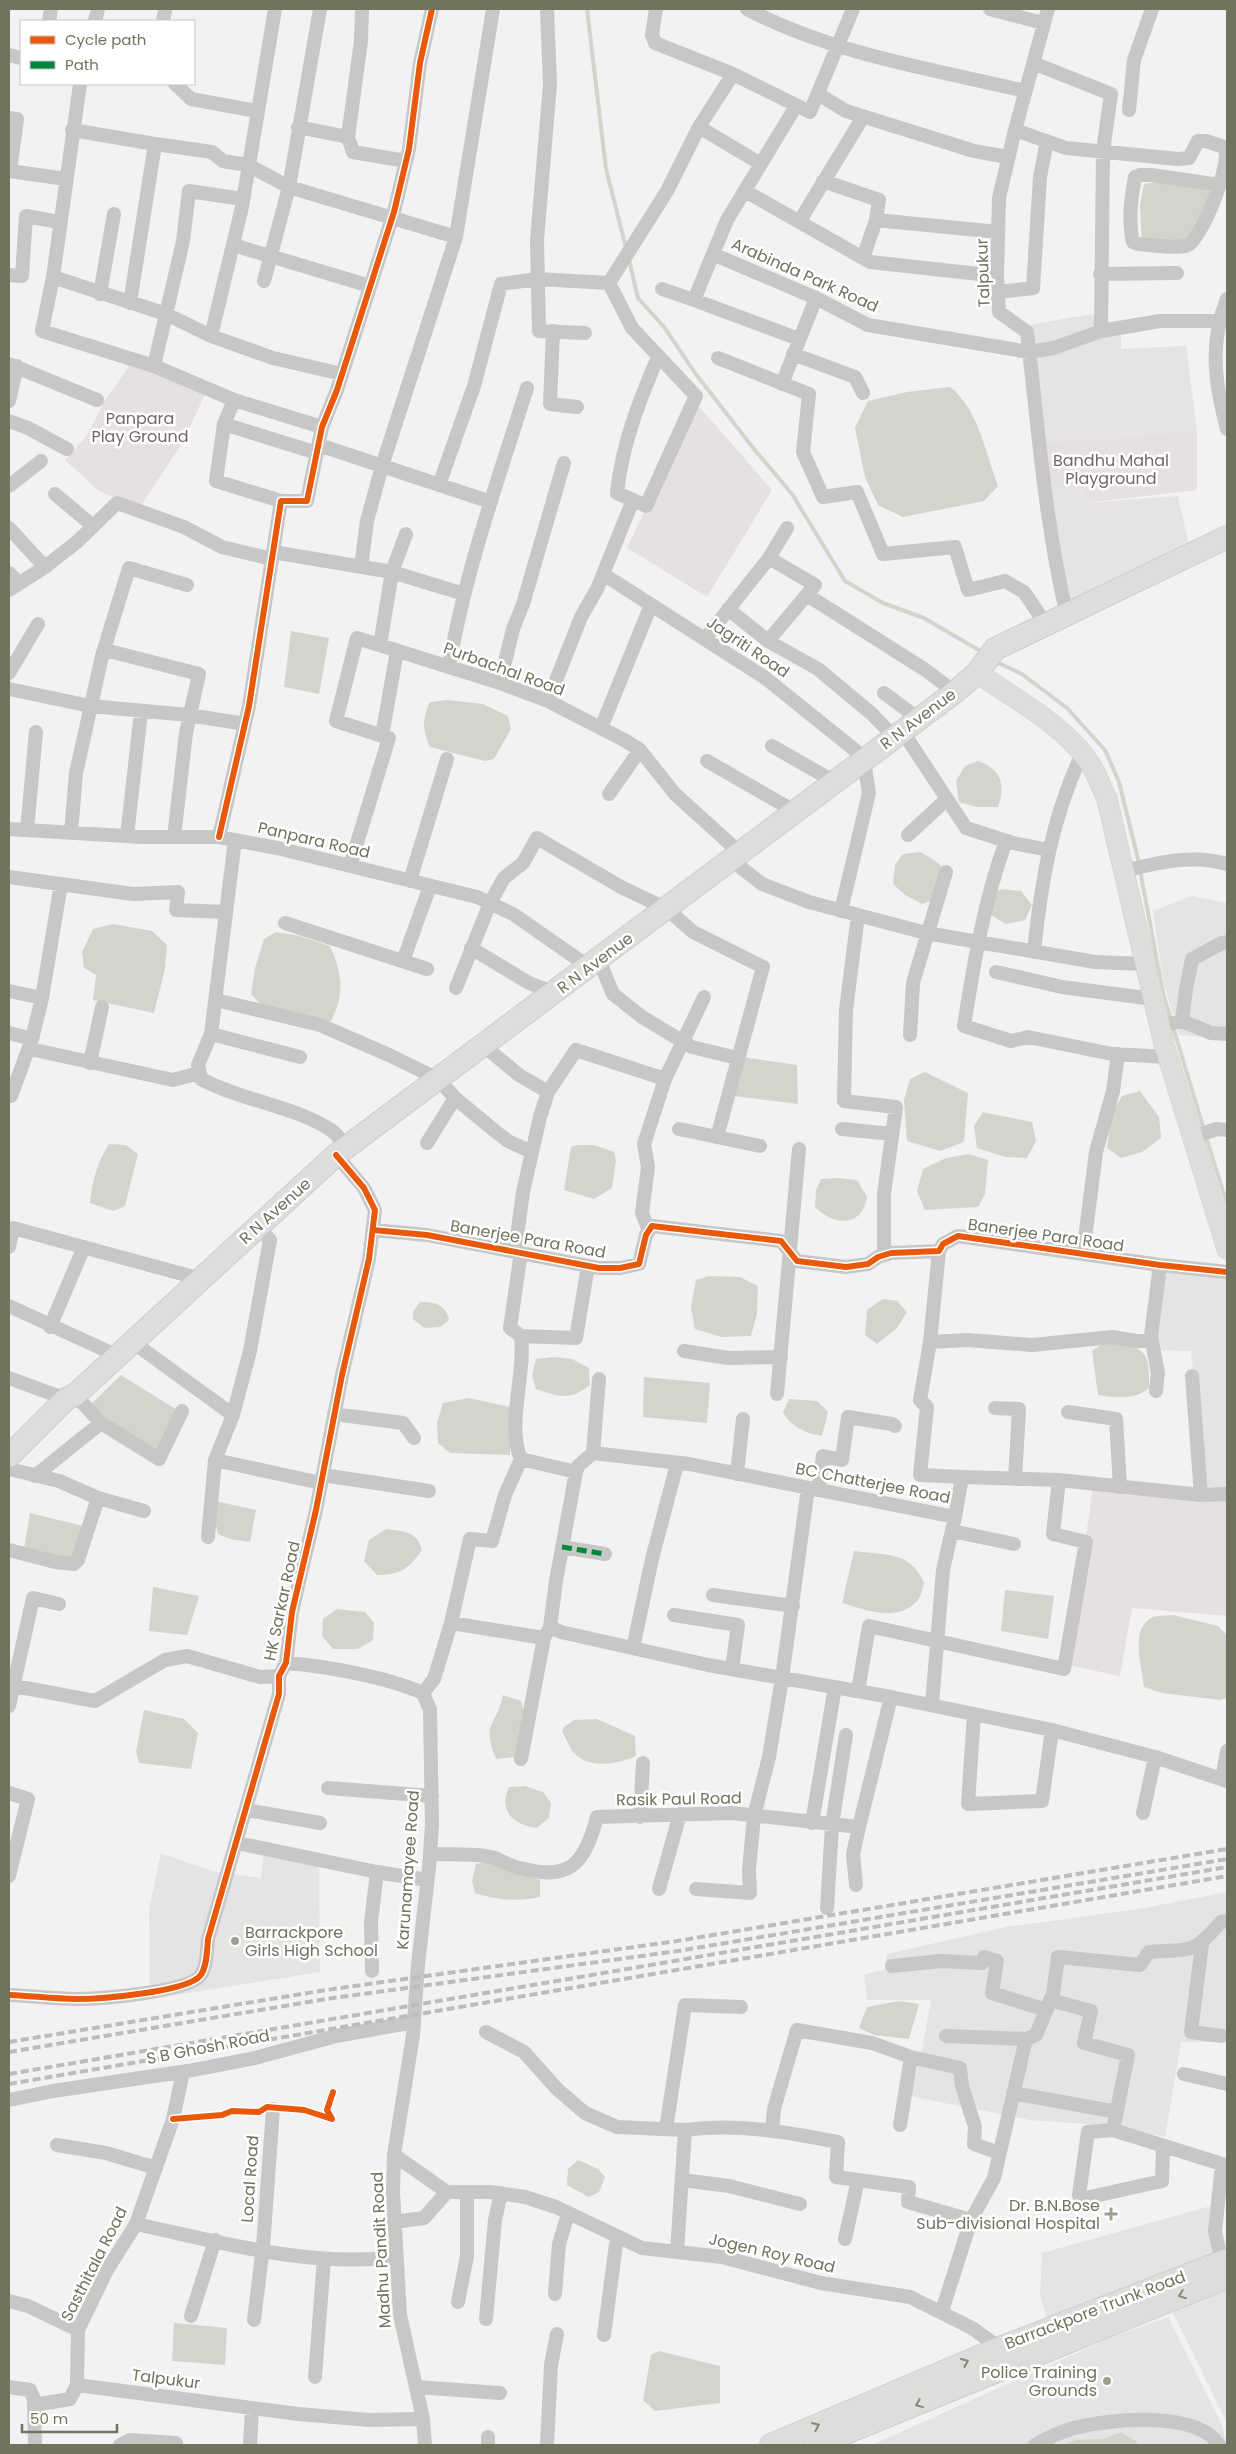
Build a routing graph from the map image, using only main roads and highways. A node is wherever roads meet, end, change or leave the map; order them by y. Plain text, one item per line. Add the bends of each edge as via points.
1 (1227, 537) edge
2 (9, 1456) edge
3 (1225, 2266) edge
4 (771, 2445) edge
5 (816, 2445) edge

1 - 2 main road, R N Avenue via 1057,621 985,662 955,692 342,1151
4 -> 3 main road, Barrackpore Trunk Road via 1000,2348
3 -> 5 main road, Barrackpore Trunk Road

